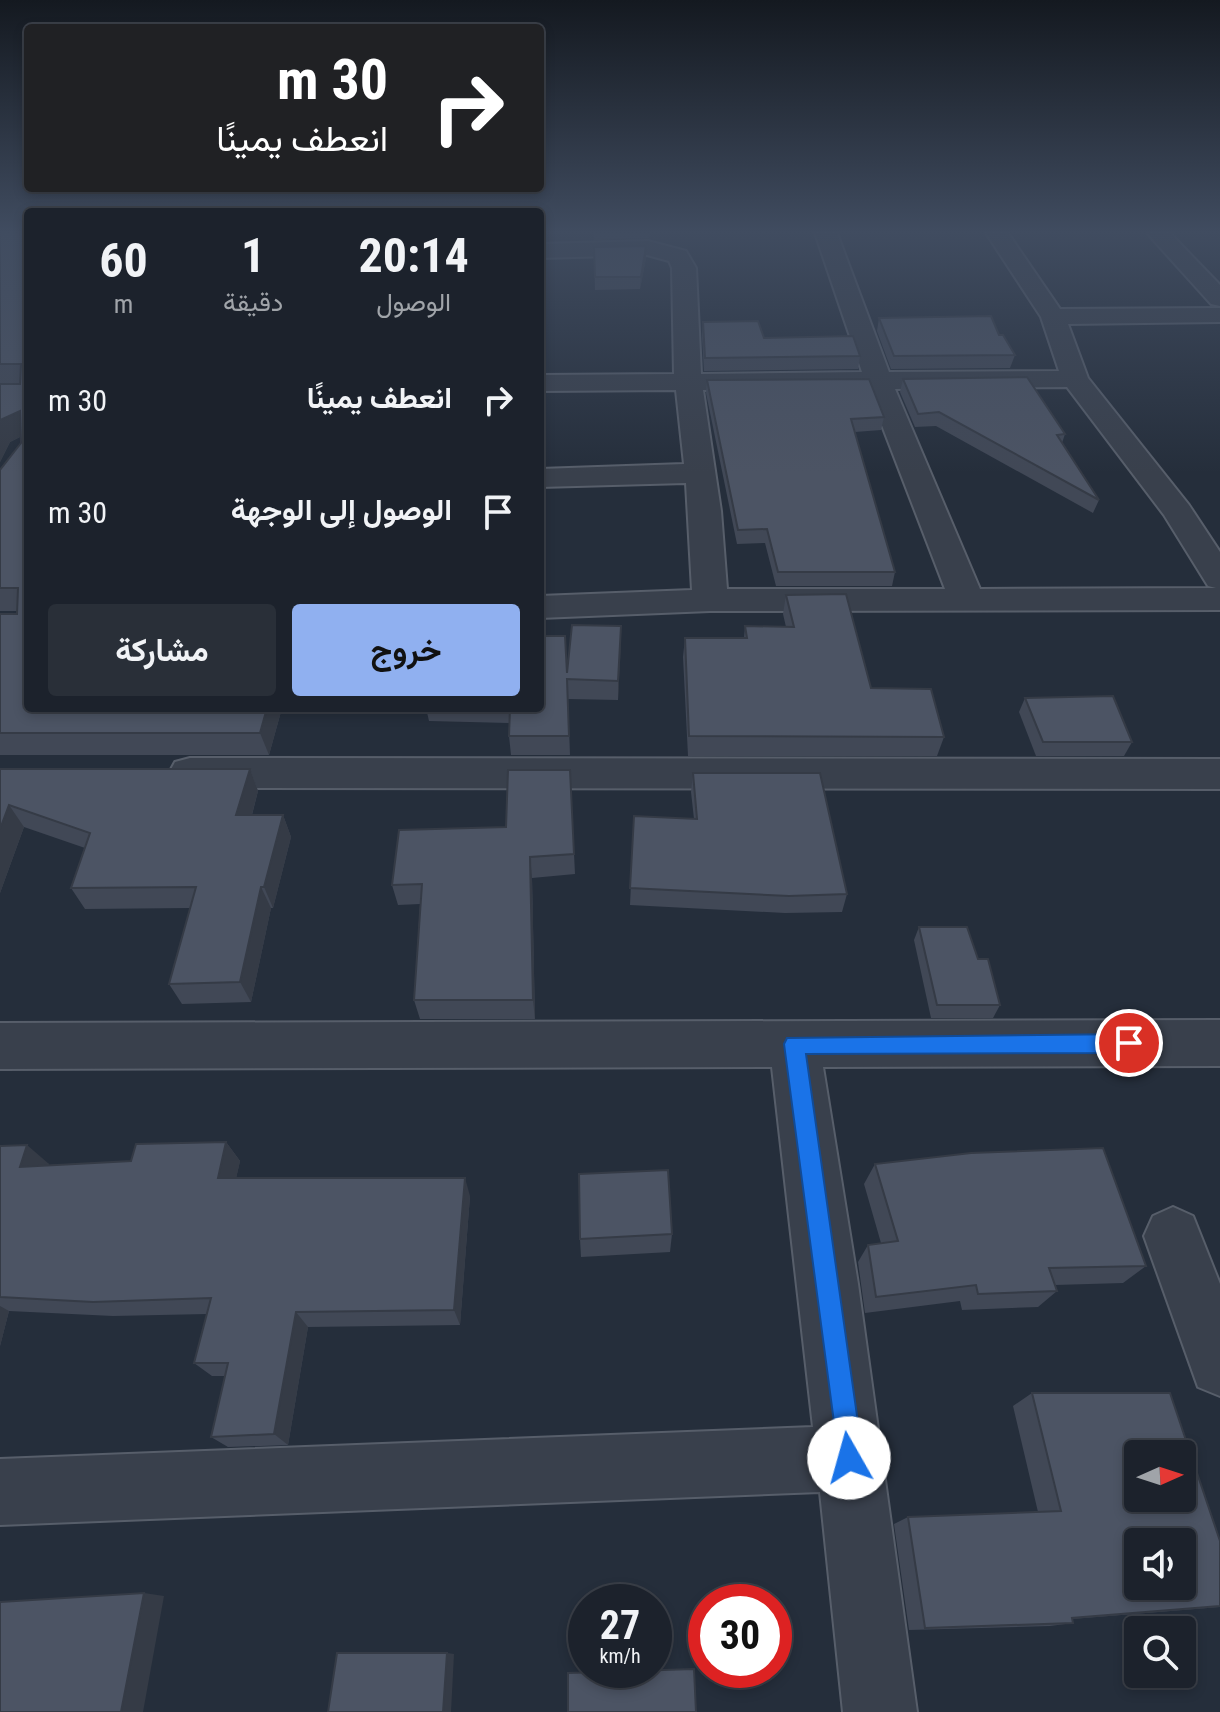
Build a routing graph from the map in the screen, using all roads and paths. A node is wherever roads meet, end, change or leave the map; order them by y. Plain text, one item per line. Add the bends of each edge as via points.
1 (686, 313) edge
2 (854, 313) edge
3 (1050, 313) edge
4 (1220, 315) edge
5 (1053, 317) junction
6 (1075, 379) junction
7 (688, 380) junction
8 (878, 380) junction
9 (544, 383) edge
10 (699, 473) junction
11 (544, 478) edge
12 (1178, 512) junction
13 (1220, 513) edge
14 (1220, 579) edge
15 (1220, 599) edge
16 (710, 600) junction
17 (967, 600) junction
18 (544, 607) edge
19 (158, 773) edge
20 (1220, 774) edge
21 (1220, 1043) edge
22 (794, 1044) junction
23 (1, 1049) edge
24 (1173, 1236) dead end
25 (1220, 1365) edge
26 (849, 1458) junction
27 (0, 1492) edge
28 (880, 1712) edge

1 - 7 street
2 - 8 street
3 - 5 street
4 - 5 street
5 - 6 street
6 - 8 street
6 - 12 street
7 - 8 street
7 - 9 street
7 - 10 street
8 - 17 street
10 - 11 street
10 - 16 street
12 - 13 street
12 - 14 street
15 - 17 street
16 - 17 street
16 - 18 street
19 - 20 street
21 - 22 street
22 - 23 street
22 - 26 street
24 - 25 street
26 - 27 street
26 - 28 street

